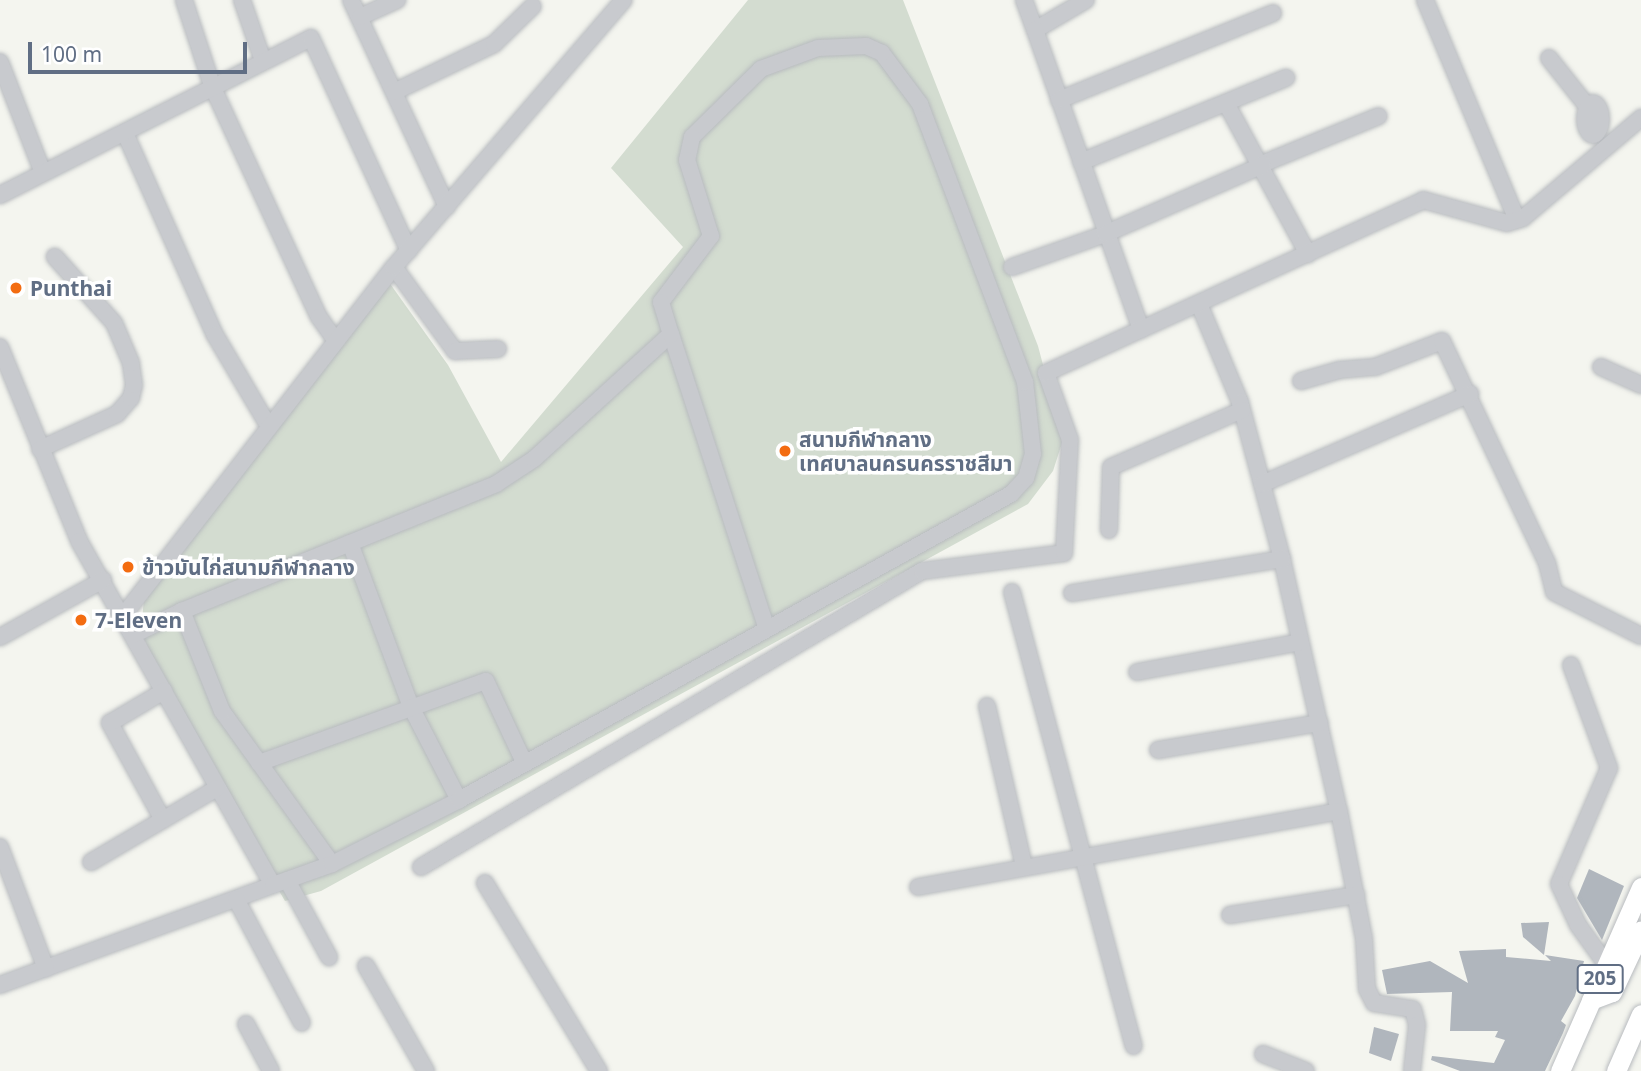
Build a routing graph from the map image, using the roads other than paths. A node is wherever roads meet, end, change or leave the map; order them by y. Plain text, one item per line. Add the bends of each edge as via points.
1 (184, 0) edge
2 (242, 0) edge
3 (351, 0) edge
4 (397, 0) edge
5 (624, 0) edge
6 (1024, 0) edge
7 (1086, 0) edge
8 (1425, 0) edge
9 (533, 6) dead end
10 (1273, 13) dead end
11 (360, 17) junction
12 (1035, 30) junction
13 (1549, 58) dead end
14 (263, 61) junction
15 (0, 62) edge
16 (1286, 78) dead end
17 (213, 88) junction
18 (394, 92) junction
19 (1059, 100) junction
20 (1226, 103) junction
21 (1379, 116) dead end
22 (1641, 118) edge
23 (125, 133) junction
24 (1617, 138) junction
25 (1081, 163) junction
26 (1263, 165) junction
27 (43, 173) junction
28 (0, 195) edge
29 (447, 207) junction
30 (1517, 220) junction
31 (1105, 234) junction
32 (409, 251) junction
33 (1308, 254) junction
34 (55, 257) dead end
35 (394, 267) junction
36 (1012, 267) dead end
37 (1199, 304) junction
38 (1141, 330) junction
39 (671, 334) junction
40 (336, 341) junction
41 (0, 347) edge
42 (498, 349) dead end
43 (1601, 367) dead end
44 (5, 372) edge
45 (1301, 381) dead end
46 (1641, 385) edge
47 (1470, 394) junction
48 (1242, 410) junction
49 (268, 425) junction
50 (40, 449) junction
51 (1262, 484) junction
52 (1109, 530) dead end
53 (350, 543) junction
54 (1282, 559) junction
55 (103, 580) junction
56 (1012, 592) dead end
57 (1072, 593) dead end
58 (182, 611) junction
59 (122, 616) junction
60 (766, 627) junction
61 (133, 635) junction
62 (0, 636) edge
63 (1641, 636) edge
64 (1300, 642) junction
65 (1571, 665) dead end
66 (1137, 673) dead end
67 (164, 691) junction
68 (987, 706) dead end
69 (411, 707) junction
70 (1320, 723) junction
71 (1158, 750) dead end
72 (524, 762) junction
73 (259, 763) junction
74 (217, 788) junction
75 (459, 800) junction
76 (1339, 811) junction
77 (163, 820) junction
78 (0, 847) edge
79 (1087, 857) junction
80 (91, 862) dead end
81 (332, 864) junction
82 (1024, 866) junction
83 (421, 867) dead end
84 (280, 883) junction
85 (485, 883) dead end
86 (918, 887) dead end
87 (1641, 887) edge
88 (1356, 895) junction
89 (236, 899) junction
90 (1230, 915) dead end
91 (1641, 930) edge
92 (329, 957) dead end
93 (1606, 964) junction
94 (366, 966) dead end
95 (46, 969) junction
96 (0, 985) edge
97 (1591, 1000) junction
98 (1641, 1014) edge
99 (302, 1023) dead end
100 (246, 1024) dead end
101 (1134, 1046) dead end
102 (1263, 1054) dead end
103 (271, 1071) edge
104 (426, 1071) edge
105 (599, 1071) edge
106 (1306, 1071) edge
107 (1412, 1071) edge
108 (1560, 1071) edge
109 (1616, 1071) edge

1 - 17 street
2 - 14 street
3 - 11 street
4 - 11 street
5 - 29 street
6 - 12 street
7 - 12 street
8 - 30 street
9 - 18 street via 494,44
10 - 19 street
11 - 18 street
12 - 19 street
13 - 24 street
14 - 17 street
14 - 32 street via 311,38
15 - 27 street
16 - 20 street
17 - 23 street
17 - 40 street via 319,317
18 - 29 street
19 - 25 street
20 - 25 street
20 - 26 street
21 - 26 street
22 - 24 street
23 - 27 street
23 - 49 street via 215,335
24 - 30 street
25 - 31 street
26 - 31 street
26 - 33 street
27 - 28 street
29 - 32 street
30 - 33 street via 1507,223 1423,200
31 - 36 street
31 - 38 street
32 - 35 street
33 - 37 street
34 - 50 street via 114,323 131,363 134,385 131,398 117,415
35 - 40 street
35 - 42 street via 455,351
37 - 38 street
37 - 48 street
38 - 83 street via 1046,373 1070,439 1065,553 922,571
39 - 53 street via 534,459 496,484
39 - 60 street
39 - 60 street via 661,302 711,236 687,160 692,137 761,69 818,48 866,46 882,53 920,104 1026,382 1034,454 1026,478 1011,494
40 - 49 street
41 - 44 street
43 - 46 street
44 - 50 street
45 - 47 street via 1375,367 1443,341
47 - 51 street
47 - 63 street via 1548,563 1554,592
48 - 51 street
48 - 52 street via 1111,467
49 - 59 street
50 - 55 street via 63,509
51 - 54 street
53 - 58 street
53 - 69 street
54 - 57 street
54 - 64 street
55 - 59 street
55 - 62 street
56 - 79 street
58 - 61 street
58 - 73 street via 222,711
59 - 61 street
60 - 72 street
61 - 67 street
64 - 66 street
64 - 70 street
65 - 93 street via 1609,768 1559,884 1578,925
67 - 74 street
67 - 77 street via 110,723
68 - 82 street
69 - 72 street via 486,681
69 - 73 street
69 - 75 street
70 - 71 street
70 - 76 street
72 - 75 street
73 - 81 street
74 - 77 street
74 - 84 street
75 - 81 street
76 - 79 street
76 - 88 street
77 - 80 street
78 - 95 street
79 - 82 street
79 - 101 street
81 - 84 street
82 - 86 street
84 - 89 street
84 - 92 street
85 - 105 street
87 - 93 main road, 205
88 - 90 street
88 - 107 street via 1367,989 1374,1003 1413,1009 1417,1025
89 - 95 street
89 - 99 street
91 - 97 main road via 1612,992
93 - 97 main road, 205
94 - 104 street
95 - 96 street
97 - 108 main road, 205
98 - 109 main road, 205
100 - 103 street
102 - 106 street

